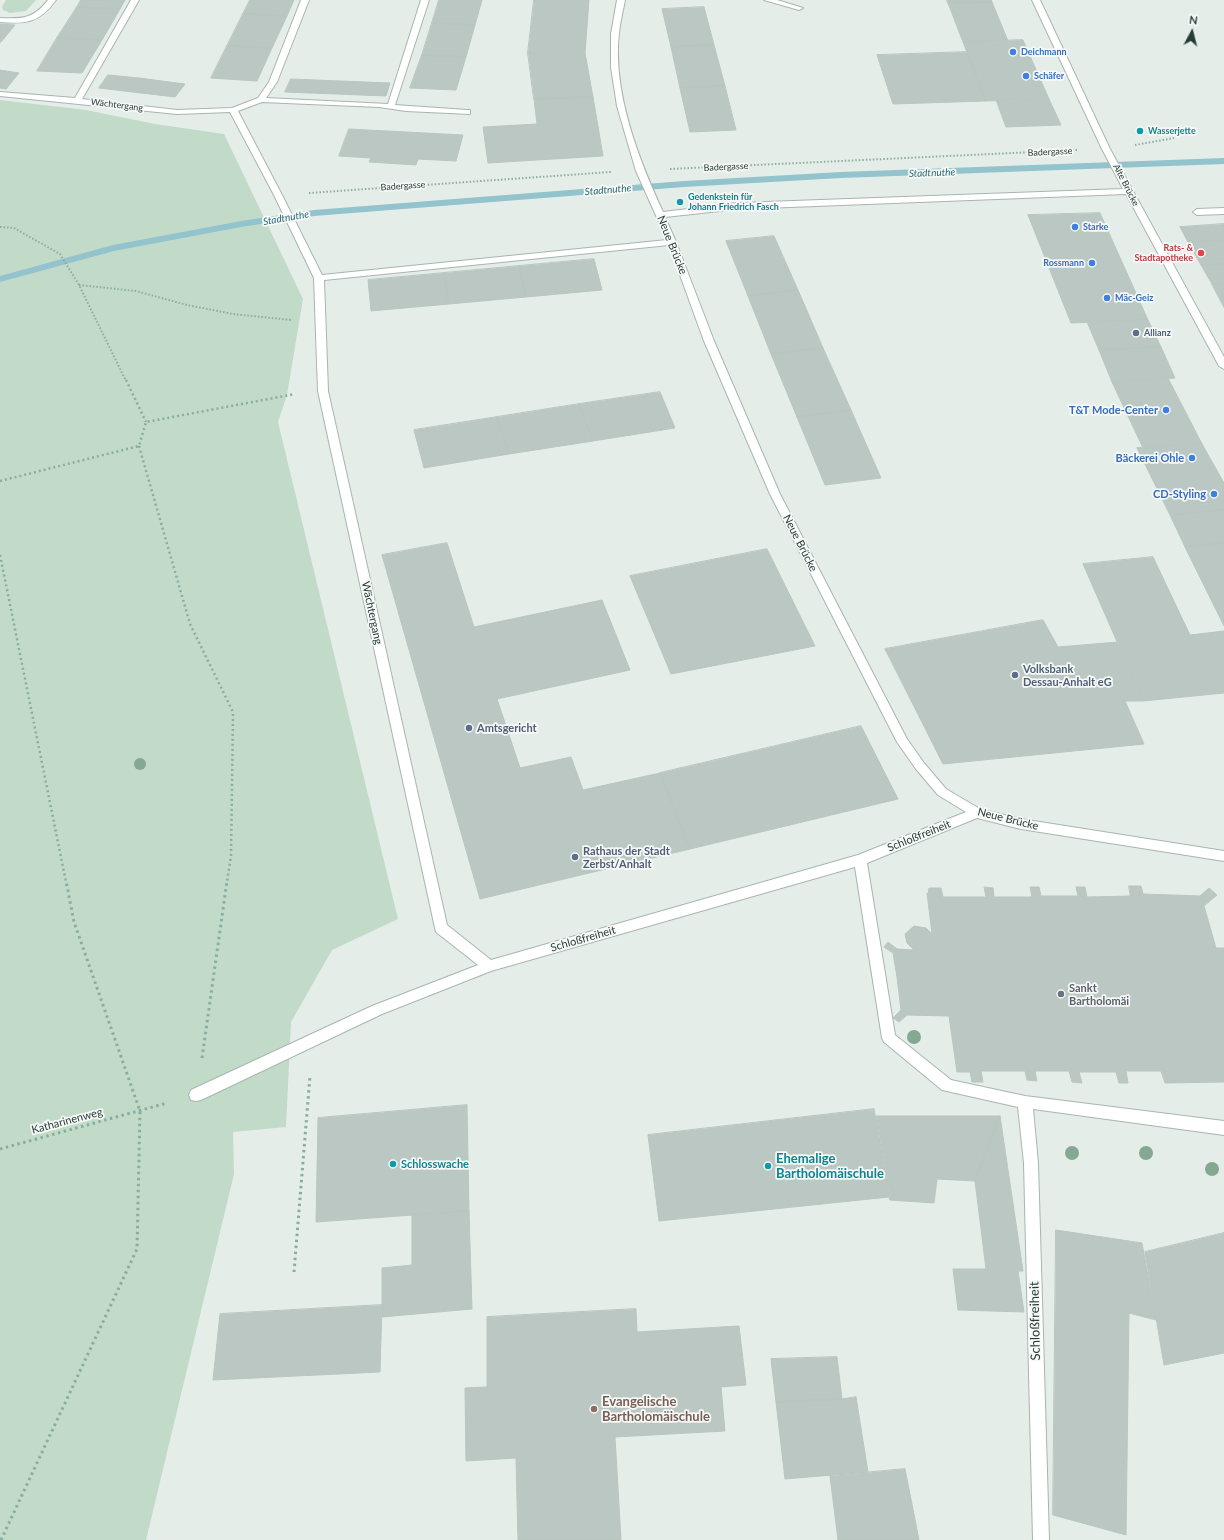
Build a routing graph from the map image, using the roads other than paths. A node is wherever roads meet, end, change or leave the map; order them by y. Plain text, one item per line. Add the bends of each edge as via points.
1 (52, 0) edge
2 (136, 0) edge
3 (305, 0) edge
4 (425, 0) edge
5 (621, 0) edge
6 (768, 0) edge
7 (1036, 0) edge
8 (799, 8) dead end
9 (0, 20) edge
10 (0, 94) edge
11 (261, 100) junction
12 (77, 101) junction
13 (391, 106) junction
14 (233, 110) junction
15 (467, 112) dead end
16 (1128, 191) junction
17 (1224, 211) edge
18 (1197, 212) dead end
19 (660, 215) junction
20 (672, 242) junction
21 (319, 278) junction
22 (1224, 366) edge
23 (977, 813) junction
24 (1224, 856) edge
25 (860, 860) junction
26 (489, 966) junction
27 (196, 1095) road end
28 (1025, 1102) junction
29 (1224, 1128) edge
30 (1041, 1540) edge

1 - 9 street via 42,14 33,19
2 - 12 street
3 - 11 street via 273,82
4 - 13 street
5 - 19 street, Neue Brücke via 615,34 615,67 621,106 632,147
6 - 8 street
7 - 16 street, Alte Brücke
10 - 12 street, Wächtergang
11 - 13 street
11 - 14 street
12 - 14 street, Wächtergang via 177,112
13 - 15 street
14 - 21 street, Wächtergang
16 - 19 street via 738,206
16 - 22 street, Alte Brücke
17 - 18 street
19 - 20 street, Neue Brücke
20 - 21 street
20 - 23 street, Neue Brücke via 709,341 775,494 892,722 920,766 942,792
21 - 26 street, Wächtergang via 323,391 441,928
23 - 24 street, Neue Brücke via 1021,824
23 - 25 street, Schloßfreiheit
25 - 26 street, Schloßfreiheit
25 - 28 street via 889,1038 948,1086
26 - 27 street, Schloßfreiheit via 377,1010
28 - 29 street
28 - 30 street, Schloßfreiheit via 1031,1163

